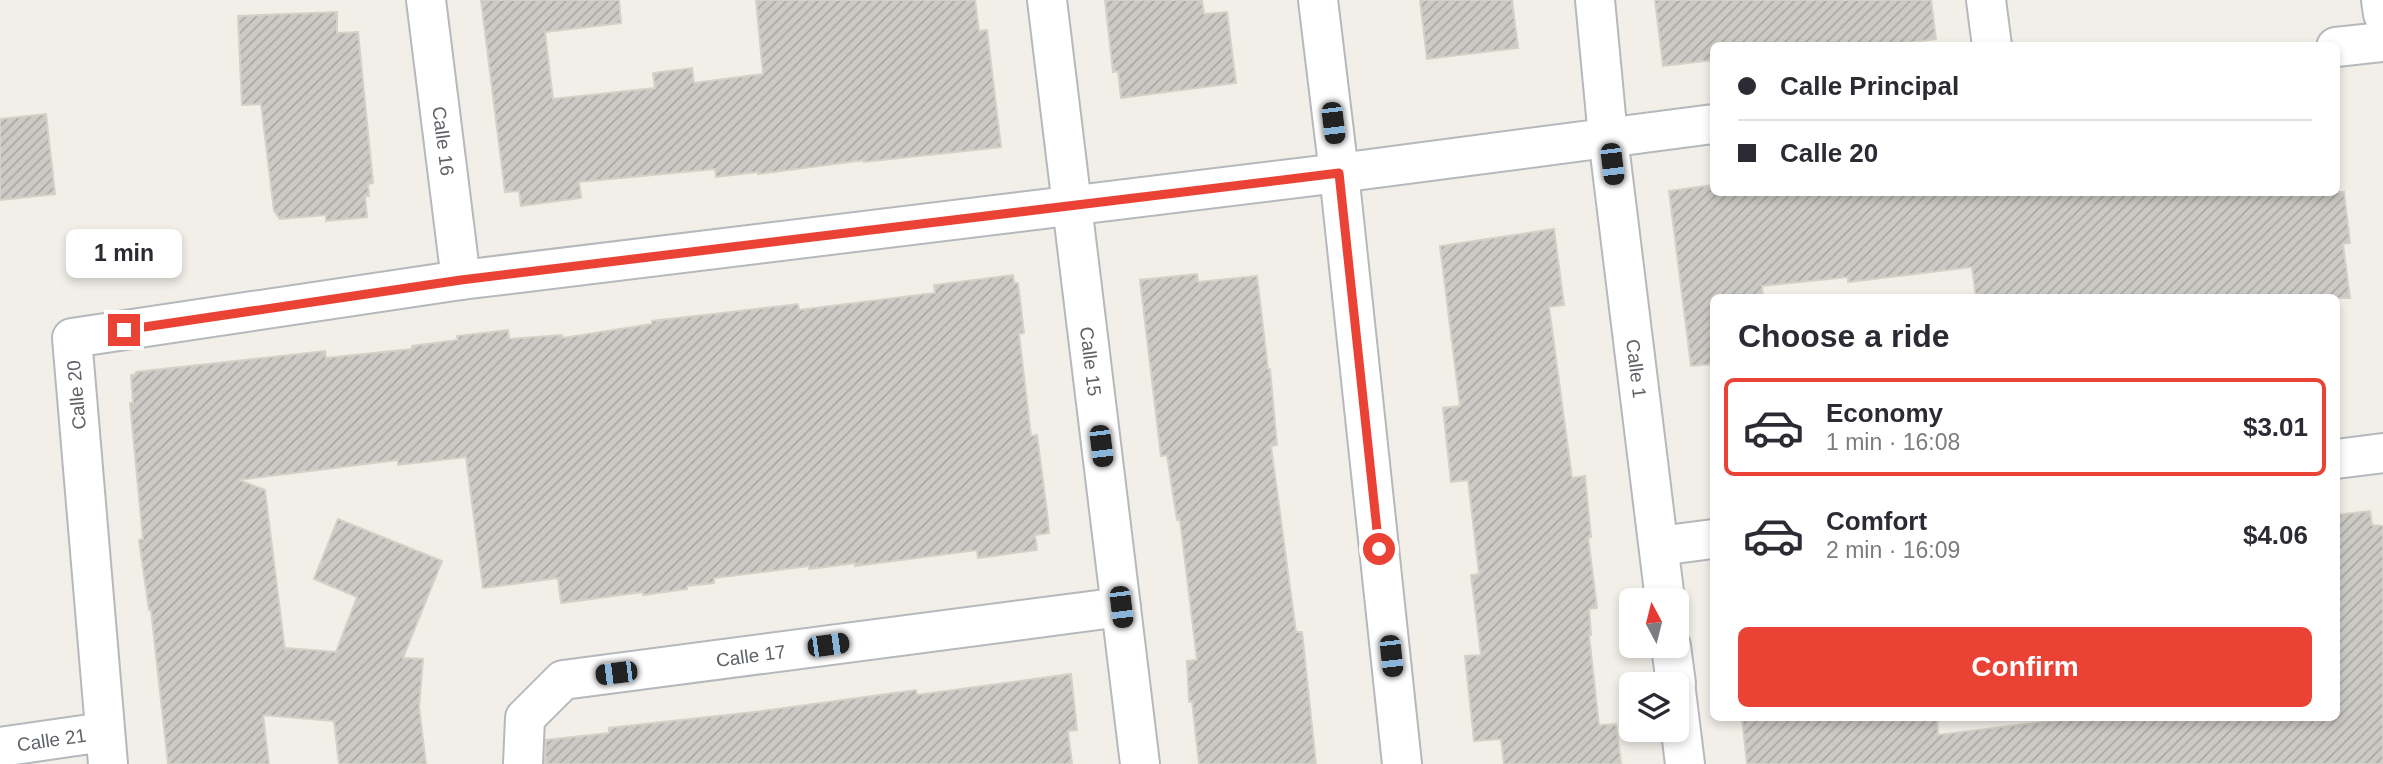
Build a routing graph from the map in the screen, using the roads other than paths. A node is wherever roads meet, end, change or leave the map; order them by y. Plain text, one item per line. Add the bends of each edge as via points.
1 (426, 0) edge
2 (1047, 0) edge
3 (1318, 0) edge
4 (1595, 0) edge
5 (1986, 0) edge
6 (2381, 0) edge
7 (2383, 14) edge
8 (1991, 42) edge
9 (2383, 42) edge
10 (2340, 47) edge
11 (1710, 124) edge
12 (1608, 137) junction
13 (1339, 173) junction
14 (1070, 204) junction
15 (461, 280) junction
16 (2383, 453) edge
17 (2340, 458) edge
18 (1710, 539) edge
19 (1659, 546) junction
20 (1664, 588) edge
21 (1121, 607) junction
22 (1682, 742) edge
23 (0, 747) edge
24 (105, 748) edge
25 (523, 764) edge
26 (1140, 764) edge
27 (1402, 764) edge
28 (1685, 764) edge

1 - 15 street, Calle 16
2 - 14 street, Calle 15
3 - 13 street
4 - 12 street, Calle 1
5 - 8 street
6 - 7 street
9 - 10 street
11 - 12 street
12 - 13 street
12 - 19 street, Calle 1
13 - 14 street, Calle 20
13 - 27 street
14 - 15 street, Calle 20
14 - 21 street, Calle 15
15 - 24 street, Calle 20 via 72,338
16 - 17 street
18 - 19 street
19 - 20 street, Calle 1
21 - 25 street, Calle 17 via 563,680 525,718
21 - 26 street, Calle 15
22 - 28 street
23 - 24 street, Calle 21

